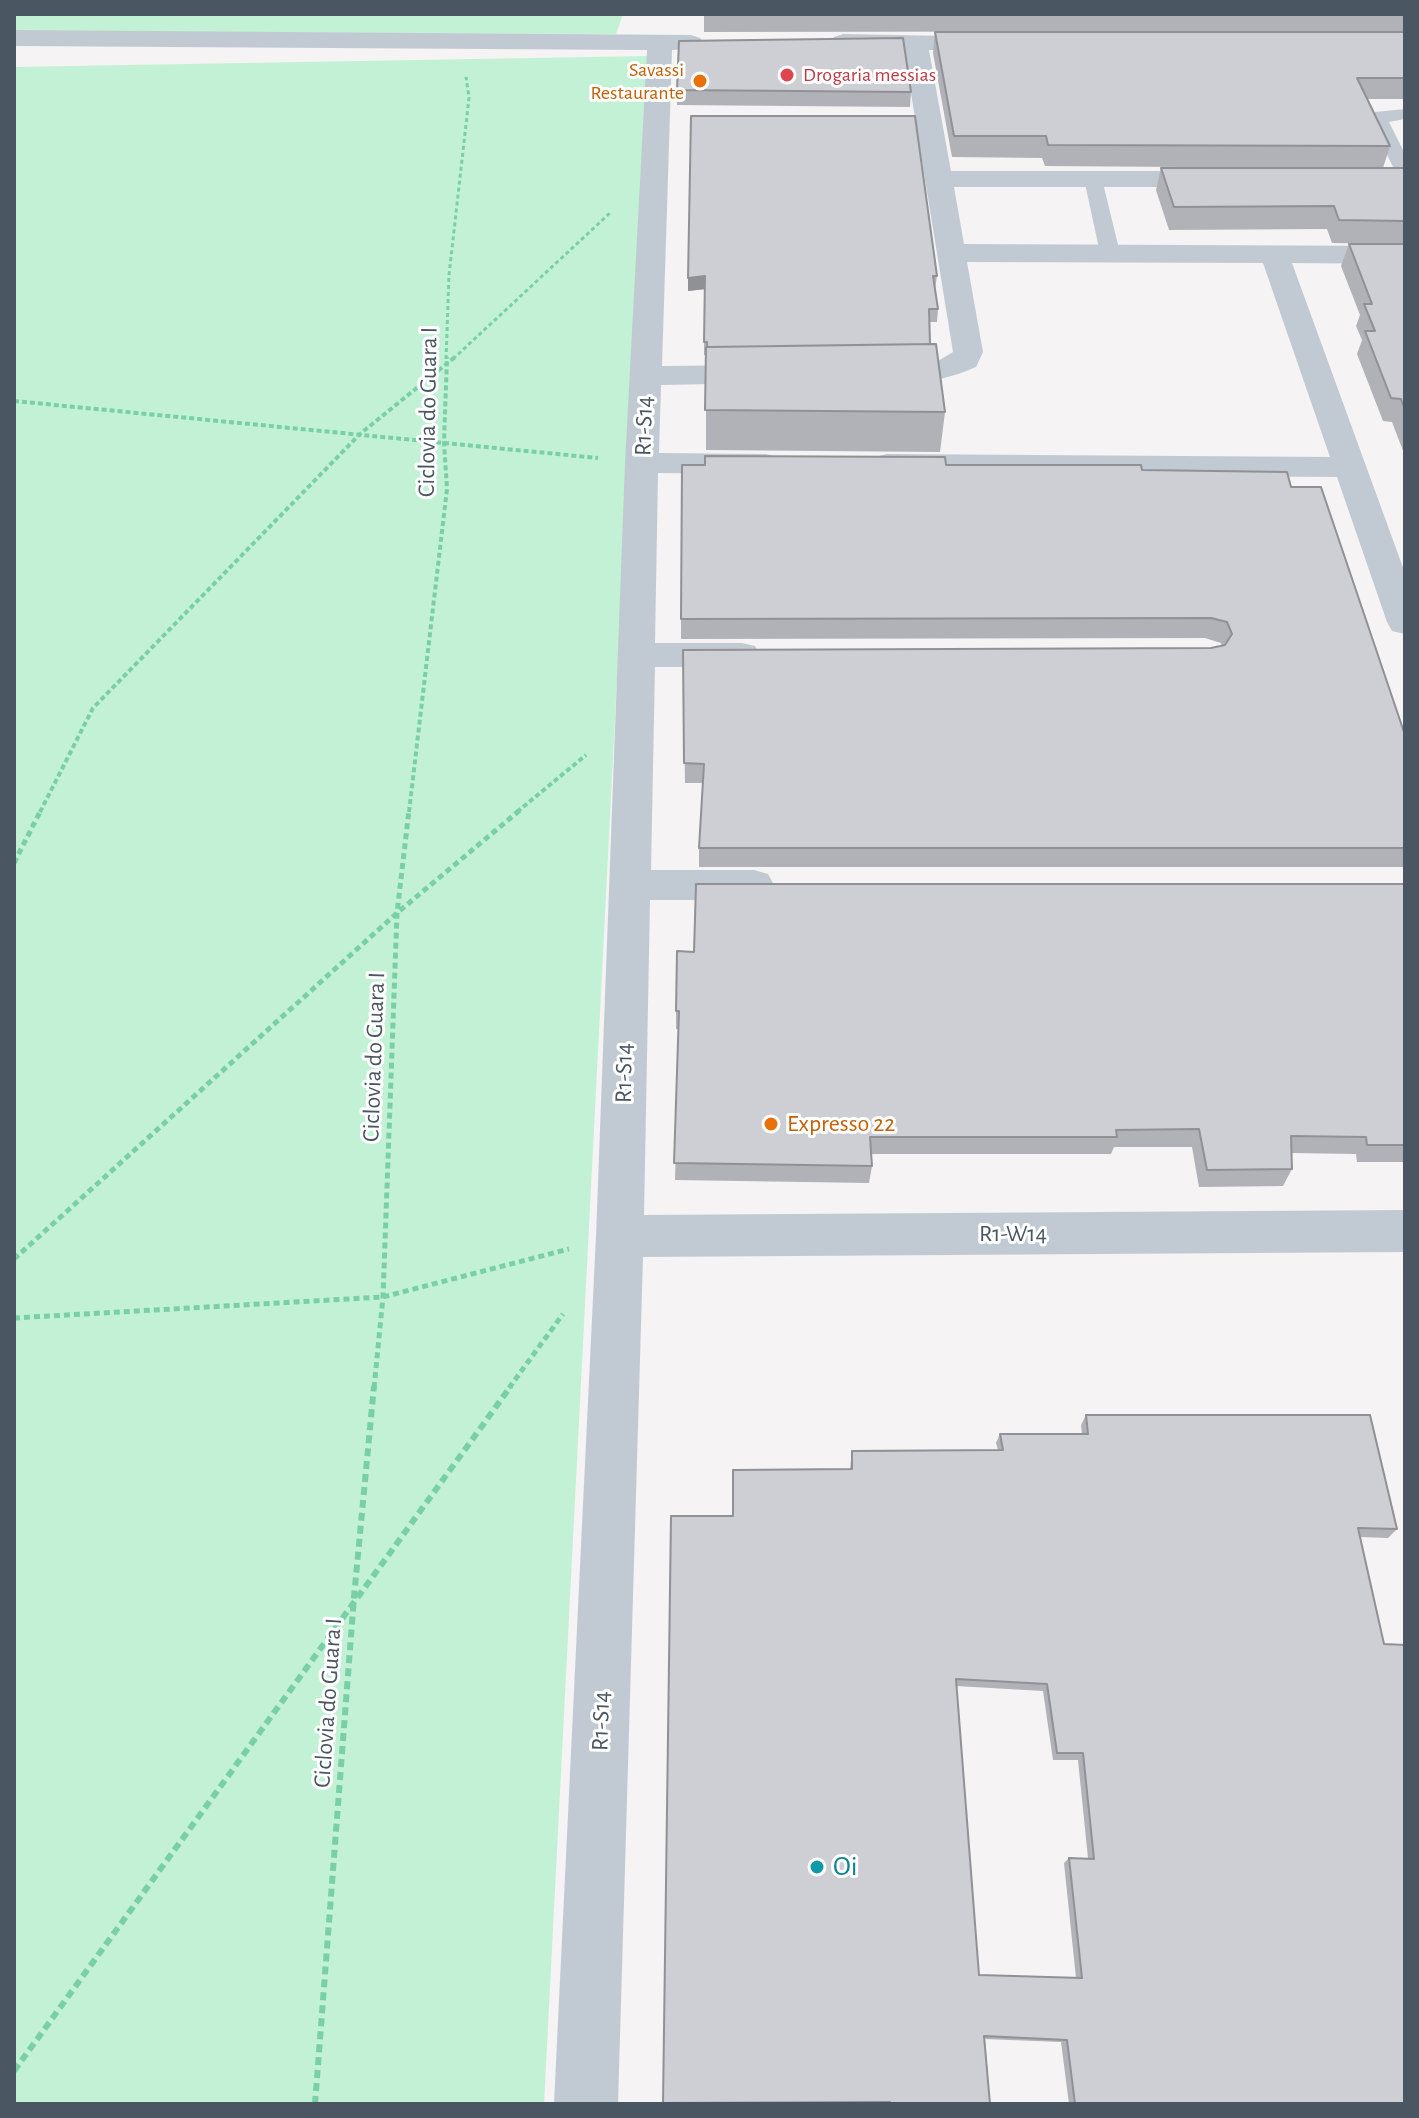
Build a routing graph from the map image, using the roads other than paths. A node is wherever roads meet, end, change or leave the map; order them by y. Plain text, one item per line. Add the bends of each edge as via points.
1 (14, 38) edge
2 (820, 42) edge
3 (915, 42) junction
4 (1017, 42) edge
5 (660, 43) junction
6 (708, 43) edge
7 (1405, 114) edge
8 (897, 118) edge
9 (929, 118) junction
10 (1405, 173) edge
11 (939, 179) junction
12 (1093, 179) junction
13 (1249, 179) edge
14 (1374, 179) edge
15 (1405, 179) edge
16 (950, 253) junction
17 (1110, 253) junction
18 (1274, 254) junction
19 (1405, 255) edge
20 (851, 373) edge
21 (788, 374) edge
22 (646, 376) junction
23 (642, 463) junction
24 (799, 464) edge
25 (862, 464) edge
26 (1349, 467) junction
27 (1405, 622) edge
28 (638, 655) junction
29 (780, 655) edge
30 (629, 885) junction
31 (787, 885) edge
32 (1405, 1231) edge
33 (620, 1236) junction
34 (586, 2104) edge

1 - 5 street
2 - 3 street
3 - 4 street
3 - 9 street
5 - 6 street
5 - 22 street, R1-S14 via 673,118 655,171
7 - 10 lane via 1381,116 1380,122
8 - 9 street
9 - 11 street
11 - 12 street
11 - 16 street
12 - 13 street
12 - 17 lane
14 - 15 street
16 - 17 street
16 - 20 street via 968,352 965,360 929,372
17 - 18 street
18 - 19 street
18 - 26 street
21 - 22 street
22 - 23 street, R1-S14
23 - 24 street
23 - 28 street, R1-S14
25 - 26 street
26 - 27 street
28 - 29 street
28 - 30 street, R1-S14
30 - 31 street
30 - 33 street, R1-S14
32 - 33 street, R1-W14
33 - 34 street, R1-S14

